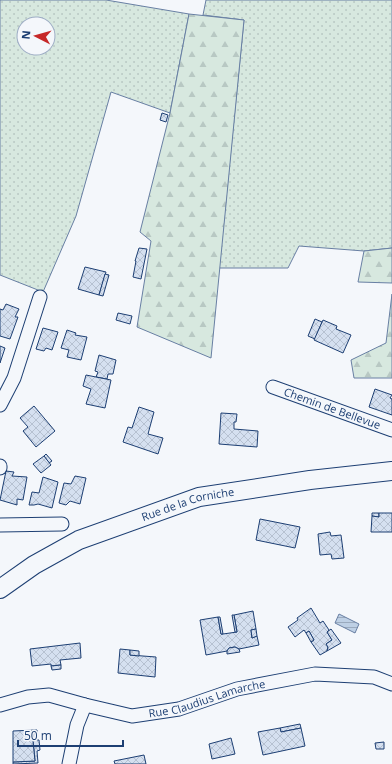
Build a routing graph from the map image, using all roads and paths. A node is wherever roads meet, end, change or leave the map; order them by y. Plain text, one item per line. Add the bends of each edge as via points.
1 (40, 297) dead end
2 (273, 386) dead end
3 (0, 405) edge
4 (392, 430) edge
5 (392, 471) edge
6 (62, 524) dead end
7 (0, 525) edge
8 (0, 589) edge
9 (392, 684) edge
10 (0, 705) edge
11 (85, 705) junction
12 (69, 764) edge

1 - 3 street via 14,378
2 - 4 street, Chemin de Bellevue
5 - 8 main road, Rue de la Corniche via 310,480 199,497 79,540 34,565
6 - 7 street
9 - 11 street, Rue Claudius Lamarche via 374,677 315,674 237,689 179,710 132,716
10 - 11 street, Rue Claudius Lamarche via 28,697 49,695
11 - 12 street via 77,725

